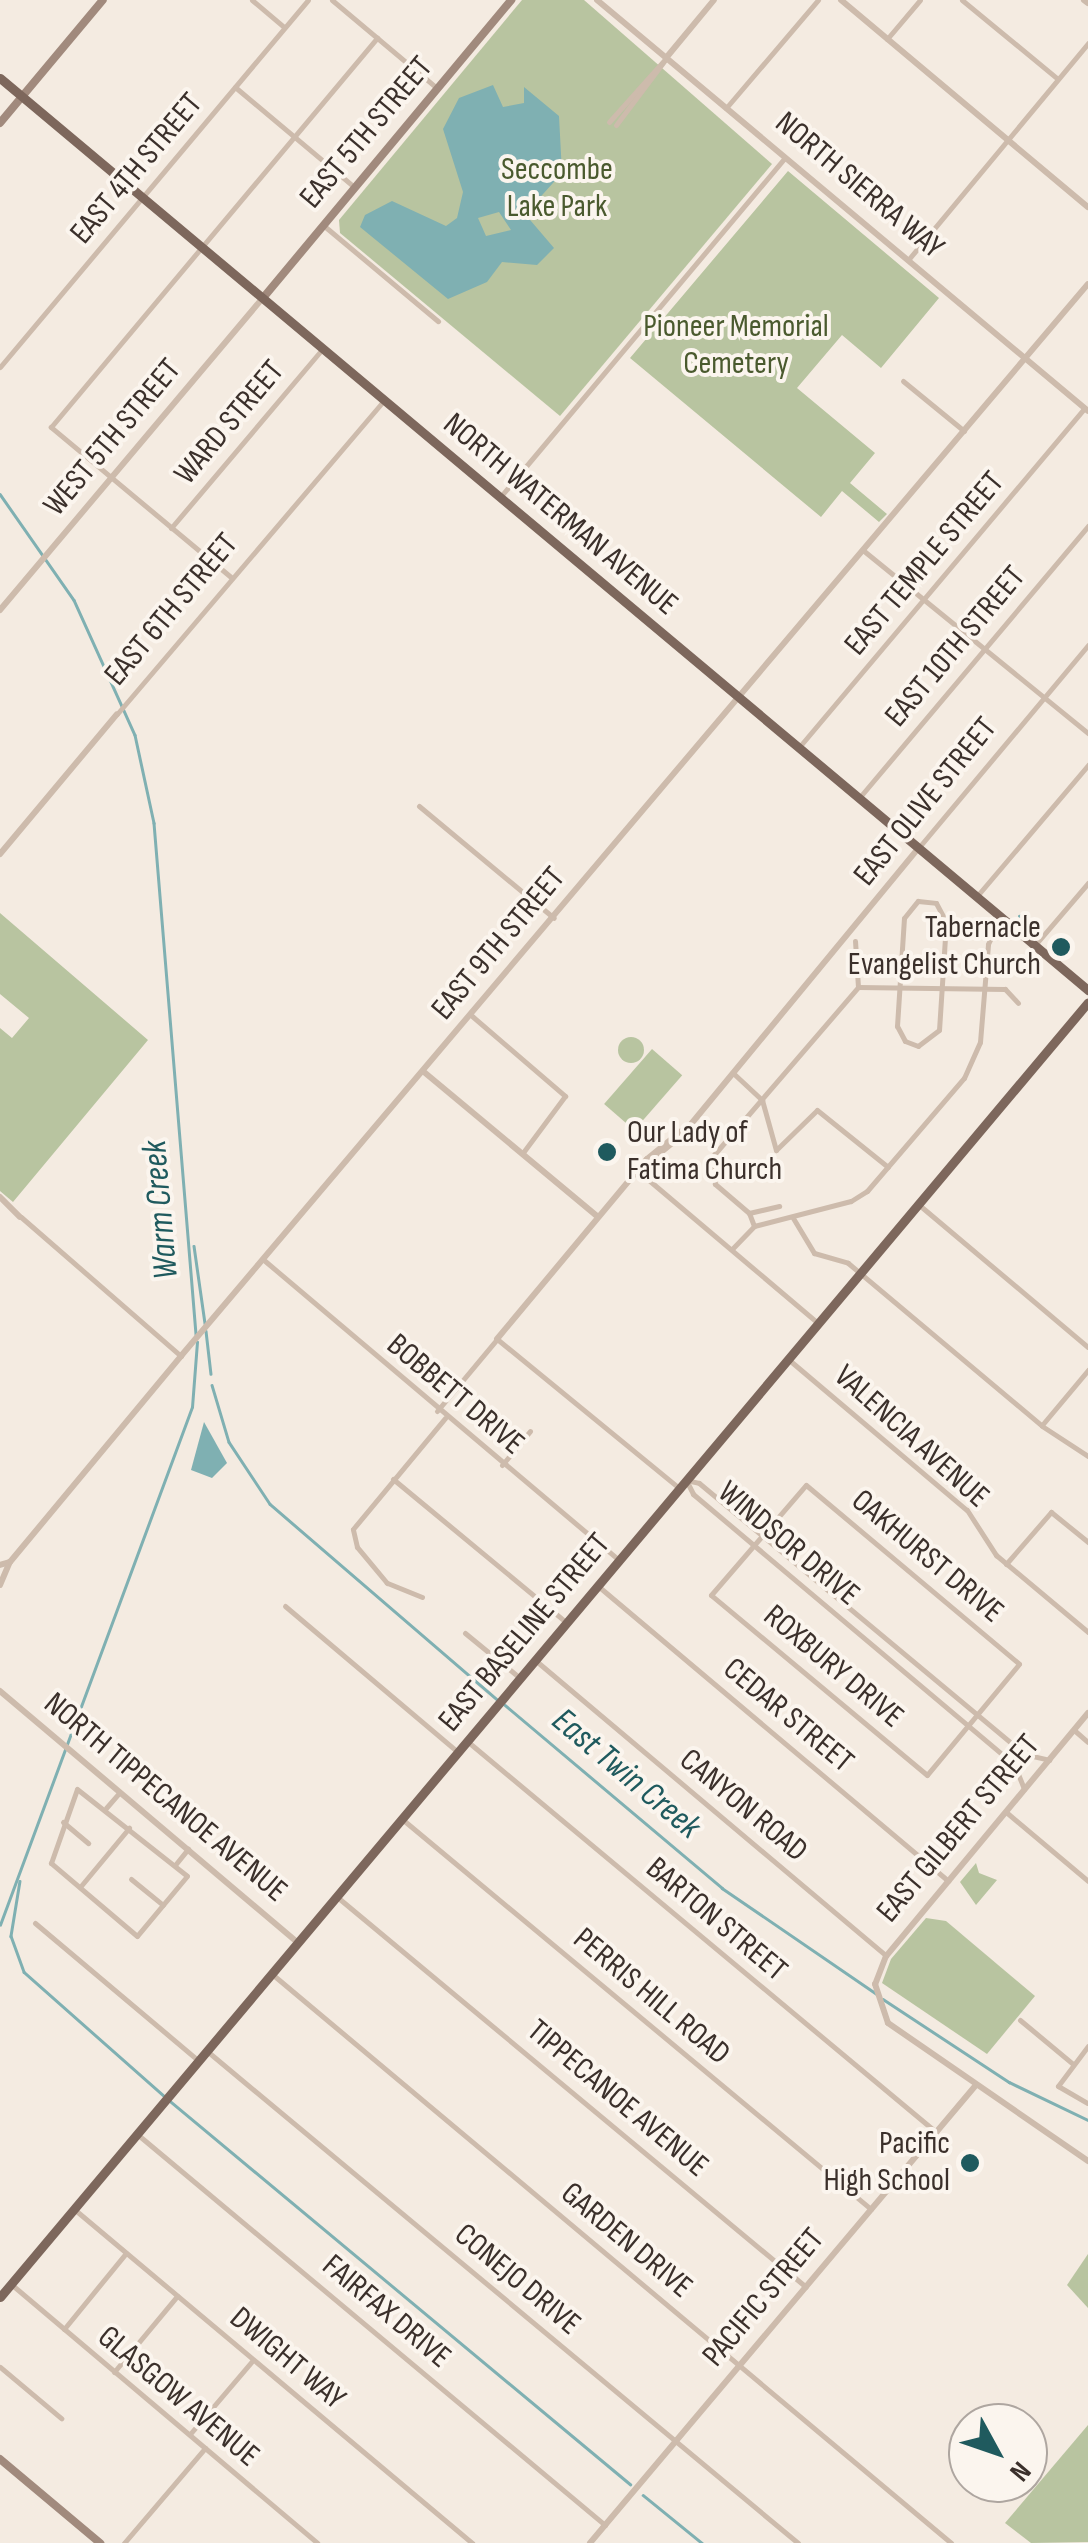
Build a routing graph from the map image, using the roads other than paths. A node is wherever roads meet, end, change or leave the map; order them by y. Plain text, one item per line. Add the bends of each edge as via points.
1 (104, 0) edge
2 (252, 0) edge
3 (308, 0) edge
4 (332, 0) edge
5 (511, 0) edge
6 (597, 0) edge
7 (714, 0) edge
8 (818, 0) edge
9 (840, 0) edge
10 (920, 0) edge
11 (962, 0) edge
12 (285, 28) junction
13 (377, 38) junction
14 (887, 39) junction
15 (1088, 43) edge
16 (666, 58) junction
17 (0, 78) edge
18 (1058, 79) junction
19 (235, 87) junction
20 (437, 88) junction
21 (22, 97) junction
22 (726, 108) junction
23 (0, 123) edge
24 (612, 124) dead end
25 (294, 137) junction
26 (1008, 140) junction
27 (785, 157) junction
28 (354, 187) junction
29 (143, 197) junction
30 (1088, 207) edge
31 (323, 224) junction
32 (203, 248) junction
33 (908, 260) junction
34 (1088, 284) edge
35 (263, 298) junction
36 (438, 321) dead end
37 (322, 348) junction
38 (1026, 358) junction
39 (0, 367) edge
40 (903, 381) dead end
41 (384, 400) junction
42 (1086, 410) edge
43 (964, 431) junction
44 (112, 478) junction
45 (499, 497) junction
46 (1088, 526) edge
47 (172, 528) junction
48 (864, 550) junction
49 (232, 578) junction
50 (923, 602) junction
51 (0, 610) edge
52 (1088, 645) edge
53 (984, 650) junction
54 (1044, 697) junction
55 (739, 698) junction
56 (117, 714) joint
57 (1088, 733) edge
58 (799, 748) junction
59 (1088, 764) edge
60 (859, 798) junction
61 (420, 806) dead end
62 (919, 848) junction
63 (0, 854) edge
64 (1088, 883) edge
65 (977, 897) junction
66 (1001, 917) junction
67 (554, 918) junction
68 (855, 941) dead end
69 (1035, 945) junction
70 (900, 984) junction
71 (858, 986) junction
72 (942, 986) junction
73 (984, 987) junction
74 (1088, 990) edge
75 (1018, 1000) dead end
76 (1088, 1002) edge
77 (472, 1016) junction
78 (424, 1072) junction
79 (733, 1073) junction
80 (762, 1100) junction
81 (522, 1154) junction
82 (888, 1167) junction
83 (638, 1171) junction
84 (0, 1197) edge
85 (918, 1204) junction
86 (779, 1206) dead end
87 (749, 1213) junction
88 (20, 1217) joint
89 (793, 1217) junction
90 (598, 1218) junction
91 (754, 1226) junction
92 (732, 1250) junction
93 (265, 1261) junction
94 (860, 1273) junction
95 (818, 1323) junction
96 (496, 1339) junction
97 (1088, 1347) edge
98 (182, 1356) junction
99 (788, 1359) junction
100 (1088, 1370) edge
101 (437, 1411) junction
102 (445, 1418) junction
103 (1042, 1426) junction
104 (530, 1431) dead end
105 (1088, 1456) edge
106 (502, 1465) junction
107 (393, 1479) junction
108 (683, 1484) junction
109 (762, 1536) junction
110 (1088, 1542) edge
111 (754, 1545) junction
112 (620, 1560) junction
113 (10, 1562) junction
114 (1006, 1564) junction
115 (0, 1565) edge
116 (0, 1585) edge
117 (598, 1586) junction
118 (422, 1597) dead end
119 (285, 1606) dead end
120 (567, 1622) junction
121 (866, 1624) junction
122 (1088, 1632) edge
123 (466, 1633) dead end
124 (858, 1633) junction
125 (535, 1660) junction
126 (520, 1678) junction
127 (0, 1691) edge
128 (1088, 1713) edge
129 (976, 1716) junction
130 (968, 1725) junction
131 (1074, 1730) junction
132 (467, 1742) junction
133 (1088, 1742) edge
134 (458, 1752) junction
135 (1050, 1760) junction
136 (1024, 1790) junction
137 (120, 1792) junction
138 (106, 1808) junction
139 (1006, 1812) junction
140 (402, 1819) junction
141 (62, 1822) junction
142 (129, 1828) junction
143 (88, 1843) dead end
144 (188, 1849) junction
145 (174, 1866) junction
146 (131, 1879) dead end
147 (948, 1881) junction
148 (1088, 1881) edge
149 (80, 1886) junction
150 (336, 1896) junction
151 (163, 1905) junction
152 (35, 1923) dead end
153 (298, 1943) junction
154 (886, 1956) junction
155 (272, 1974) junction
156 (1020, 2020) dead end
157 (1088, 2046) edge
158 (207, 2051) junction
159 (199, 2061) junction
160 (1072, 2064) junction
161 (976, 2086) junction
162 (1088, 2103) edge
163 (936, 2132) junction
164 (137, 2134) junction
165 (1088, 2161) edge
166 (74, 2208) junction
167 (871, 2210) junction
168 (126, 2253) junction
169 (11, 2284) junction
170 (806, 2287) junction
171 (177, 2296) junction
172 (0, 2297) edge
173 (64, 2329) junction
174 (253, 2360) junction
175 (740, 2365) junction
176 (0, 2367) edge
177 (114, 2372) junction
178 (60, 2418) dead end
179 (190, 2434) junction
180 (675, 2442) junction
181 (205, 2448) junction
182 (0, 2459) edge
183 (605, 2525) junction
184 (100, 2543) edge
185 (124, 2543) edge
186 (318, 2543) edge
187 (472, 2543) edge
188 (590, 2543) edge
189 (798, 2543) edge
190 (952, 2543) edge

1 - 21 main road
2 - 12 street
3 - 12 street, EAST 4TH STREET
4 - 13 street
5 - 20 main road, EAST 5TH STREET
6 - 16 street, NORTH SIERRA WAY
7 - 16 street
8 - 22 street
9 - 14 street
10 - 14 street
11 - 18 street
12 - 19 street, EAST 4TH STREET
13 - 20 street
13 - 25 street
14 - 26 street
15 - 18 street
16 - 22 street, NORTH SIERRA WAY
16 - 24 street
17 - 21 main road, NORTH WATERMAN AVENUE
18 - 26 street
19 - 25 street
19 - 29 street, EAST 4TH STREET
20 - 28 main road, EAST 5TH STREET
21 - 23 main road
21 - 29 main road, NORTH WATERMAN AVENUE
22 - 27 street, NORTH SIERRA WAY
25 - 28 street
25 - 32 street
26 - 30 street
26 - 33 street
27 - 33 street, NORTH SIERRA WAY
27 - 45 street
28 - 31 main road, EAST 5TH STREET
29 - 32 main road, NORTH WATERMAN AVENUE
29 - 39 street, EAST 4TH STREET
31 - 35 main road, EAST 5TH STREET
31 - 36 street
32 - 35 main road, NORTH WATERMAN AVENUE
32 - 44 street via 52,427
33 - 38 street, NORTH SIERRA WAY
34 - 38 street, EAST 9TH STREET
35 - 37 main road, NORTH WATERMAN AVENUE
35 - 44 street, WEST 5TH STREET
37 - 41 main road, NORTH WATERMAN AVENUE
37 - 47 street, WARD STREET
38 - 42 street, NORTH SIERRA WAY
38 - 43 street, EAST 9TH STREET
40 - 43 street
41 - 45 main road, NORTH WATERMAN AVENUE
41 - 49 street, EAST 6TH STREET
42 - 50 street, EAST TEMPLE STREET
43 - 48 street, EAST 9TH STREET
44 - 47 street
44 - 51 street, WEST 5TH STREET
45 - 55 main road, NORTH WATERMAN AVENUE
46 - 53 street, EAST 10TH STREET
47 - 49 street
48 - 50 street
48 - 55 street, EAST 9TH STREET
49 - 56 street, EAST 6TH STREET
50 - 53 street
50 - 58 street, EAST TEMPLE STREET
52 - 54 street, EAST OLIVE STREET
53 - 54 street
53 - 60 street, EAST 10TH STREET
54 - 57 street
54 - 62 street, EAST OLIVE STREET
55 - 58 main road, NORTH WATERMAN AVENUE
55 - 67 street, EAST 9TH STREET
56 - 63 street, EAST 6TH STREET
58 - 60 main road, NORTH WATERMAN AVENUE
59 - 65 street
60 - 62 main road, NORTH WATERMAN AVENUE
61 - 67 street
62 - 65 main road, NORTH WATERMAN AVENUE
62 - 79 street, EAST OLIVE STREET
64 - 69 street
65 - 66 main road, NORTH WATERMAN AVENUE
66 - 69 main road, NORTH WATERMAN AVENUE
66 - 73 street via 990,936
67 - 77 street, EAST 9TH STREET
68 - 71 street
69 - 74 main road, NORTH WATERMAN AVENUE
70 - 71 street
70 - 72 street
70 - 72 street via 898,1028 918,1046 939,1030
70 - 72 street via 905,915 928,900 946,919
71 - 80 street
72 - 73 street
73 - 75 street via 1011,989
73 - 82 street via 974,1064
76 - 85 main road, EAST BASELINE STREET
77 - 78 street, EAST 9TH STREET
77 - 81 street via 564,1096
78 - 81 street
78 - 93 street, EAST 9TH STREET
79 - 80 street
79 - 83 street, EAST OLIVE STREET
80 - 82 street via 776,1150 817,1110
80 - 87 street via 710,1163 719,1190
81 - 90 street
82 - 89 street via 852,1202
83 - 90 street, EAST OLIVE STREET
83 - 92 street
84 - 88 street
85 - 94 main road, EAST BASELINE STREET
85 - 97 street
86 - 87 street
87 - 91 street
88 - 98 street
89 - 91 street
89 - 94 street via 814,1253
90 - 96 street, EAST OLIVE STREET
91 - 92 street
92 - 95 street
93 - 98 street, EAST 9TH STREET
93 - 101 street, BOBBETT DRIVE
94 - 95 main road, EAST BASELINE STREET
94 - 103 street
95 - 99 main road, EAST BASELINE STREET
96 - 101 street
96 - 108 street
98 - 113 street, EAST 9TH STREET
99 - 108 main road, EAST BASELINE STREET
99 - 114 street, VALENCIA AVENUE via 968,1510
100 - 103 street
101 - 102 street, BOBBETT DRIVE
102 - 106 street, BOBBETT DRIVE
102 - 107 street
103 - 105 street
104 - 106 street
106 - 112 street, BOBBETT DRIVE
107 - 118 street via 352,1538 387,1583
107 - 120 street
108 - 109 street, WINDSOR DRIVE
108 - 111 street, WINDSOR DRIVE
108 - 112 main road, EAST BASELINE STREET
109 - 111 street, ROXBURY DRIVE
109 - 121 street, WINDSOR DRIVE
109 - 129 street, OAKHURST DRIVE via 806,1485 1019,1664
110 - 114 street via 1051,1512
111 - 124 street, WINDSOR DRIVE
111 - 130 street, ROXBURY DRIVE via 711,1595 927,1774
112 - 117 main road, EAST BASELINE STREET
113 - 115 street
113 - 116 street, EAST 9TH STREET
114 - 122 street, VALENCIA AVENUE
117 - 120 main road, EAST BASELINE STREET
117 - 147 street, CEDAR STREET
119 - 134 street
120 - 125 main road, EAST BASELINE STREET
121 - 124 street
121 - 129 street, WINDSOR DRIVE
123 - 126 street
124 - 130 street, WINDSOR DRIVE
125 - 126 main road, EAST BASELINE STREET
125 - 154 street, CANYON ROAD
126 - 132 main road, EAST BASELINE STREET
127 - 137 street, NORTH TIPPECANOE AVENUE
128 - 131 street, EAST GILBERT STREET
129 - 130 street, ROXBURY DRIVE
129 - 135 street, WINDSOR DRIVE via 1024,1754
130 - 136 street, WINDSOR DRIVE via 1014,1764
131 - 133 street
131 - 135 street, EAST GILBERT STREET
132 - 134 main road, EAST BASELINE STREET
132 - 163 street, BARTON STREET
134 - 140 main road, EAST BASELINE STREET
135 - 136 street, EAST GILBERT STREET
136 - 139 street, EAST GILBERT STREET
137 - 138 street
137 - 144 street, NORTH TIPPECANOE AVENUE
138 - 141 street via 77,1789
138 - 142 street
139 - 147 street, EAST GILBERT STREET
139 - 148 street
140 - 150 main road, EAST BASELINE STREET
140 - 167 street, PERRIS HILL ROAD
141 - 143 street
141 - 149 street via 50,1858
142 - 145 street
142 - 149 street
144 - 145 street
144 - 153 street, NORTH TIPPECANOE AVENUE
145 - 151 street via 187,1876
146 - 151 street
147 - 154 street, EAST GILBERT STREET
149 - 151 street via 137,1936
150 - 153 main road, EAST BASELINE STREET
150 - 170 street, TIPPECANOE AVENUE
152 - 159 street
153 - 155 main road, EAST BASELINE STREET
154 - 161 street, EAST GILBERT STREET via 875,1982 879,2009
155 - 158 main road, EAST BASELINE STREET
155 - 175 street, GARDEN DRIVE
156 - 160 street
157 - 160 street
158 - 159 main road, EAST BASELINE STREET
158 - 180 street, CONEJO DRIVE
159 - 164 main road, EAST BASELINE STREET
160 - 162 street via 1058,2086
161 - 163 street, PACIFIC STREET
161 - 165 street
163 - 167 street, PACIFIC STREET
164 - 166 main road, EAST BASELINE STREET
164 - 183 street, FAIRFAX DRIVE
166 - 168 street, DWIGHT WAY
166 - 169 main road, EAST BASELINE STREET
167 - 170 street, PACIFIC STREET
168 - 171 street, DWIGHT WAY
168 - 173 street
169 - 172 main road, EAST BASELINE STREET
169 - 173 street, GLASGOW AVENUE
170 - 175 street, PACIFIC STREET
171 - 174 street, DWIGHT WAY
171 - 177 street
173 - 177 street, GLASGOW AVENUE
174 - 179 street
174 - 187 street, DWIGHT WAY
175 - 180 street, PACIFIC STREET
175 - 190 street, GARDEN DRIVE
176 - 178 street
177 - 179 street, GLASGOW AVENUE
179 - 181 street, GLASGOW AVENUE
180 - 183 street, PACIFIC STREET
180 - 189 street, CONEJO DRIVE
181 - 185 street
181 - 186 street, GLASGOW AVENUE
182 - 184 main road
183 - 188 street, PACIFIC STREET

